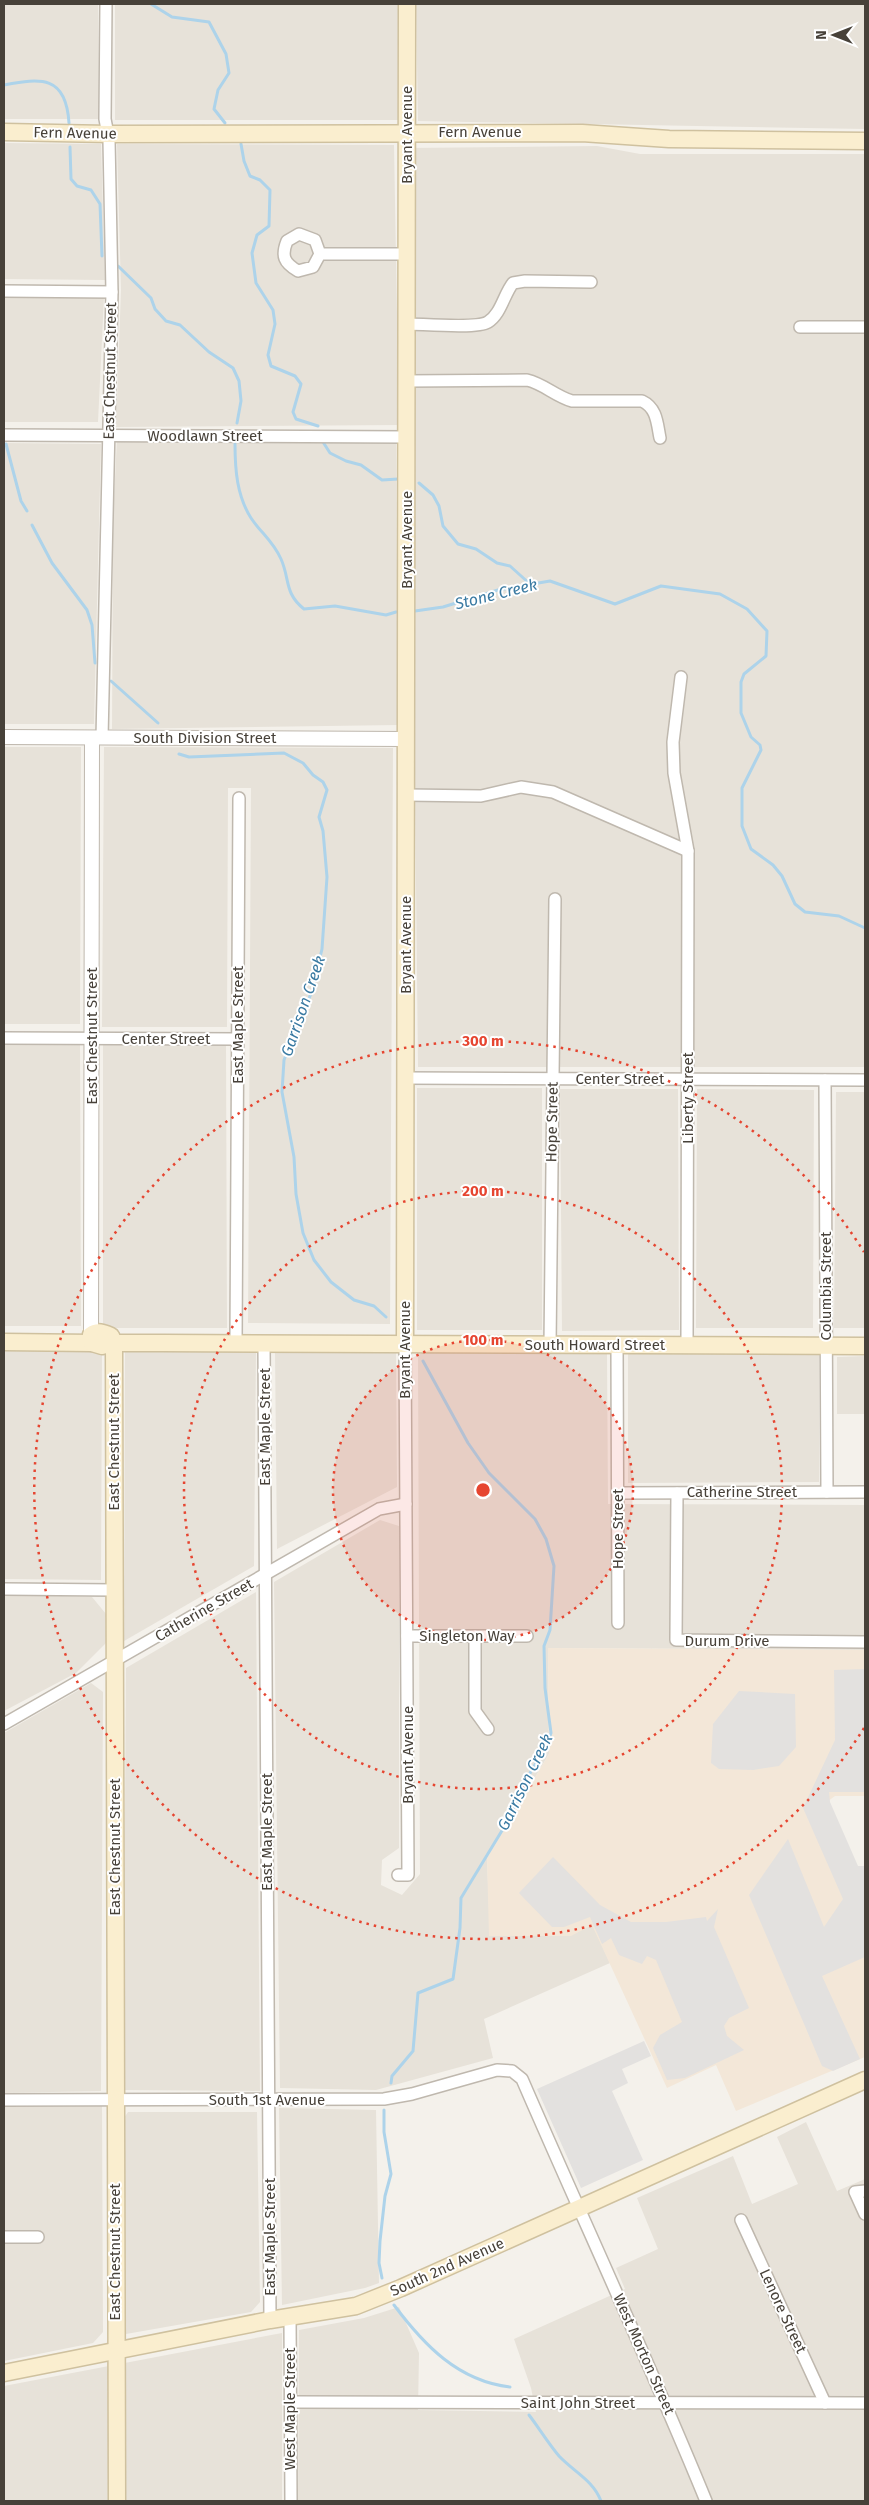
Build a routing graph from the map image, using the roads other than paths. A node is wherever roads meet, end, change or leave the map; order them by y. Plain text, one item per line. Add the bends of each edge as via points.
1 (106, 4) edge
2 (407, 4) edge
3 (4, 132) edge
4 (407, 132) junction
5 (108, 134) junction
6 (865, 142) edge
7 (320, 254) dead end
8 (407, 254) junction
9 (591, 282) dead end
10 (4, 291) edge
11 (112, 292) junction
12 (407, 324) junction
13 (865, 327) edge
14 (800, 328) dead end
15 (407, 381) junction
16 (4, 436) edge
17 (108, 436) junction
18 (407, 437) junction
19 (660, 438) dead end
20 (681, 677) dead end
21 (4, 737) edge
22 (97, 738) junction
23 (406, 739) junction
24 (406, 795) junction
25 (239, 798) dead end
26 (688, 851) junction
27 (554, 899) dead end
28 (4, 1038) edge
29 (92, 1038) junction
30 (238, 1039) junction
31 (406, 1078) junction
32 (552, 1078) junction
33 (688, 1079) junction
34 (825, 1080) junction
35 (865, 1080) edge
36 (91, 1338) junction
37 (4, 1342) edge
38 (114, 1343) junction
39 (236, 1343) junction
40 (264, 1344) junction
41 (405, 1344) junction
42 (550, 1345) junction
43 (617, 1345) junction
44 (687, 1346) junction
45 (826, 1346) junction
46 (865, 1346) edge
47 (618, 1492) junction
48 (678, 1492) junction
49 (827, 1492) junction
50 (865, 1492) edge
51 (406, 1504) junction
52 (266, 1575) junction
53 (4, 1589) edge
54 (114, 1590) junction
55 (618, 1623) dead end
56 (407, 1636) junction
57 (474, 1636) junction
58 (527, 1636) dead end
59 (865, 1642) edge
60 (114, 1662) junction
61 (4, 1724) edge
62 (488, 1729) dead end
63 (398, 1875) dead end
64 (522, 2080) joint
65 (865, 2080) edge
66 (4, 2100) edge
67 (115, 2100) junction
68 (269, 2100) junction
69 (860, 2191) edge
70 (578, 2208) junction
71 (865, 2214) edge
72 (742, 2220) dead end
73 (38, 2237) dead end
74 (4, 2238) edge
75 (290, 2317) junction
76 (270, 2320) junction
77 (115, 2351) junction
78 (4, 2373) edge
79 (290, 2402) junction
80 (826, 2403) junction
81 (865, 2403) edge
82 (666, 2404) junction
83 (117, 2501) edge
84 (291, 2501) edge
85 (706, 2501) edge

1 - 5 street, East Chestnut Street
2 - 4 main road, Bryant Avenue
3 - 5 main road, Fern Avenue
4 - 5 main road, Fern Avenue
4 - 6 main road, Fern Avenue via 582,133 669,139
4 - 8 main road, Bryant Avenue
5 - 11 street, East Chestnut Street
7 - 8 street
8 - 12 main road, Bryant Avenue
9 - 12 street via 513,283 498,312 488,322 474,325
10 - 11 street
11 - 17 street, East Chestnut Street
12 - 15 main road, Bryant Avenue
13 - 14 street
15 - 18 main road, Bryant Avenue
15 - 19 street via 528,380 537,382 561,398 642,401 654,411
16 - 17 street, Woodlawn Street
17 - 18 street, Woodlawn Street
17 - 22 street, East Chestnut Street
18 - 23 main road, Bryant Avenue
20 - 26 street, Liberty Street via 673,742 674,773
21 - 22 street, South Division Street
22 - 23 street, South Division Street
22 - 29 street, East Chestnut Street
23 - 24 main road, Bryant Avenue
24 - 26 street via 481,796 521,787 553,792
24 - 31 main road, Bryant Avenue
25 - 30 street, East Maple Street
26 - 33 street, Liberty Street
27 - 32 street, Hope Street
28 - 29 street, Center Street
29 - 30 street, Center Street
29 - 36 street, East Chestnut Street
30 - 39 street, East Maple Street
31 - 32 street, Center Street
31 - 41 main road, Bryant Avenue
32 - 33 street, Center Street
32 - 42 street, Hope Street
33 - 34 street, Center Street
33 - 44 street, Liberty Street
34 - 35 street, Center Street
34 - 45 street, Columbia Street
36 - 37 main road via 72,1343
36 - 38 main road via 99,1332 111,1336
38 - 39 main road, South Howard Street
38 - 54 main road, East Chestnut Street
39 - 40 main road, South Howard Street
40 - 41 main road, South Howard Street
40 - 52 street, East Maple Street
41 - 42 main road, South Howard Street
41 - 51 street, Bryant Avenue
42 - 43 main road, South Howard Street
43 - 44 main road, South Howard Street
43 - 47 street, Hope Street
44 - 45 main road, South Howard Street
45 - 46 main road, South Howard Street
45 - 49 street, Columbia Street
47 - 48 street, Catherine Street
47 - 55 street, Hope Street
48 - 49 street, Catherine Street
48 - 59 street, Durum Drive via 676,1640
49 - 50 street, Catherine Street
51 - 52 street, Catherine Street via 379,1509
51 - 56 street, Bryant Avenue
52 - 60 street, Catherine Street
52 - 68 street, East Maple Street
53 - 54 street
54 - 60 main road, East Chestnut Street
56 - 57 street, Singleton Way
56 - 63 street, Bryant Avenue via 408,1875
57 - 58 street, Singleton Way
57 - 62 street via 475,1711
60 - 61 street, Catherine Street
60 - 67 main road, East Chestnut Street
64 - 68 street, South 1st Avenue via 512,2071 497,2070 384,2099
64 - 70 street, West Morton Street
65 - 70 main road, South 2nd Avenue
66 - 67 street, South 1st Avenue
67 - 68 street, South 1st Avenue
67 - 77 main road, East Chestnut Street
68 - 76 street, East Maple Street
69 - 71 street
70 - 75 main road, South 2nd Avenue via 356,2306
70 - 82 street, West Morton Street
72 - 80 street, Lenore Street
73 - 74 street
75 - 76 main road, South 2nd Avenue
75 - 79 street, West Maple Street
76 - 77 main road, South 2nd Avenue
77 - 78 main road, South 2nd Avenue
77 - 83 main road, East Chestnut Street
79 - 82 street, Saint John Street
79 - 84 street, West Maple Street
80 - 81 street, Saint John Street
80 - 82 street, Saint John Street
82 - 85 street, West Morton Street

